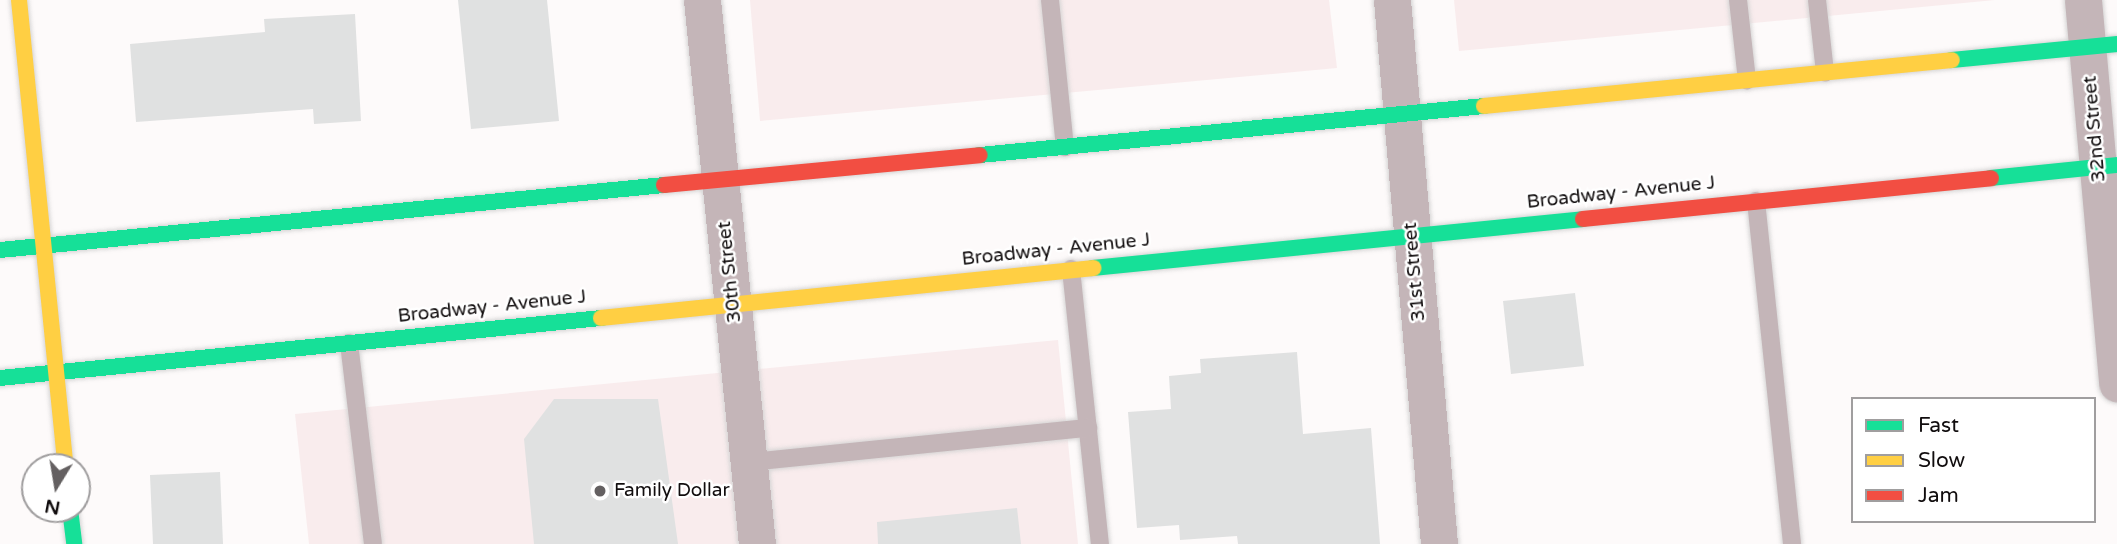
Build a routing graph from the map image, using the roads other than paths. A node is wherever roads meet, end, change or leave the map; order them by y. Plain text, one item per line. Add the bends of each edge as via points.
1 (19, 0) edge
2 (702, 0) edge
3 (1050, 0) edge
4 (1392, 0) edge
5 (1738, 0) edge
6 (1817, 0) edge
7 (2083, 0) edge
8 (2103, 45) edge
9 (1825, 73) junction
10 (1747, 80) junction
11 (1404, 114) junction
12 (1065, 147) junction
13 (2107, 166) edge
14 (720, 181) junction
15 (1756, 201) junction
16 (1412, 234) junction
17 (42, 247) junction
18 (0, 250) edge
19 (1071, 269) junction
20 (2112, 277) edge
21 (733, 304) junction
22 (348, 343) junction
23 (55, 372) junction
24 (0, 378) edge
25 (2117, 383) edge
26 (1088, 428) junction
27 (64, 453) edge
28 (751, 462) junction
29 (72, 523) edge
30 (74, 544) edge
31 (373, 544) edge
32 (757, 544) edge
33 (1100, 544) edge
34 (1440, 544) edge
35 (1792, 544) edge

1 - 17 main road
2 - 14 street, 30th Street
3 - 12 lane
4 - 11 street, 31st Street
5 - 10 lane
6 - 9 lane
7 - 8 street, 32nd Street
8 - 9 main road
8 - 13 street, 32nd Street
9 - 10 main road
10 - 11 main road
11 - 12 main road
11 - 16 street, 31st Street
12 - 14 main road
13 - 15 main road, Broadway - Avenue J
13 - 20 street, 32nd Street
14 - 17 main road
14 - 21 street, 30th Street
15 - 16 main road, Broadway - Avenue J
15 - 35 lane
16 - 19 main road, Broadway - Avenue J
16 - 34 street, 31st Street
17 - 18 main road
17 - 23 main road
19 - 21 main road, Broadway - Avenue J
19 - 26 lane
20 - 25 street, 32nd Street
21 - 22 main road, Broadway - Avenue J
21 - 28 street, 30th Street
22 - 23 main road, Broadway - Avenue J
22 - 31 lane
23 - 24 main road, Broadway - Avenue J
23 - 27 main road
26 - 28 lane
26 - 33 lane
28 - 32 street, 30th Street
29 - 30 main road

